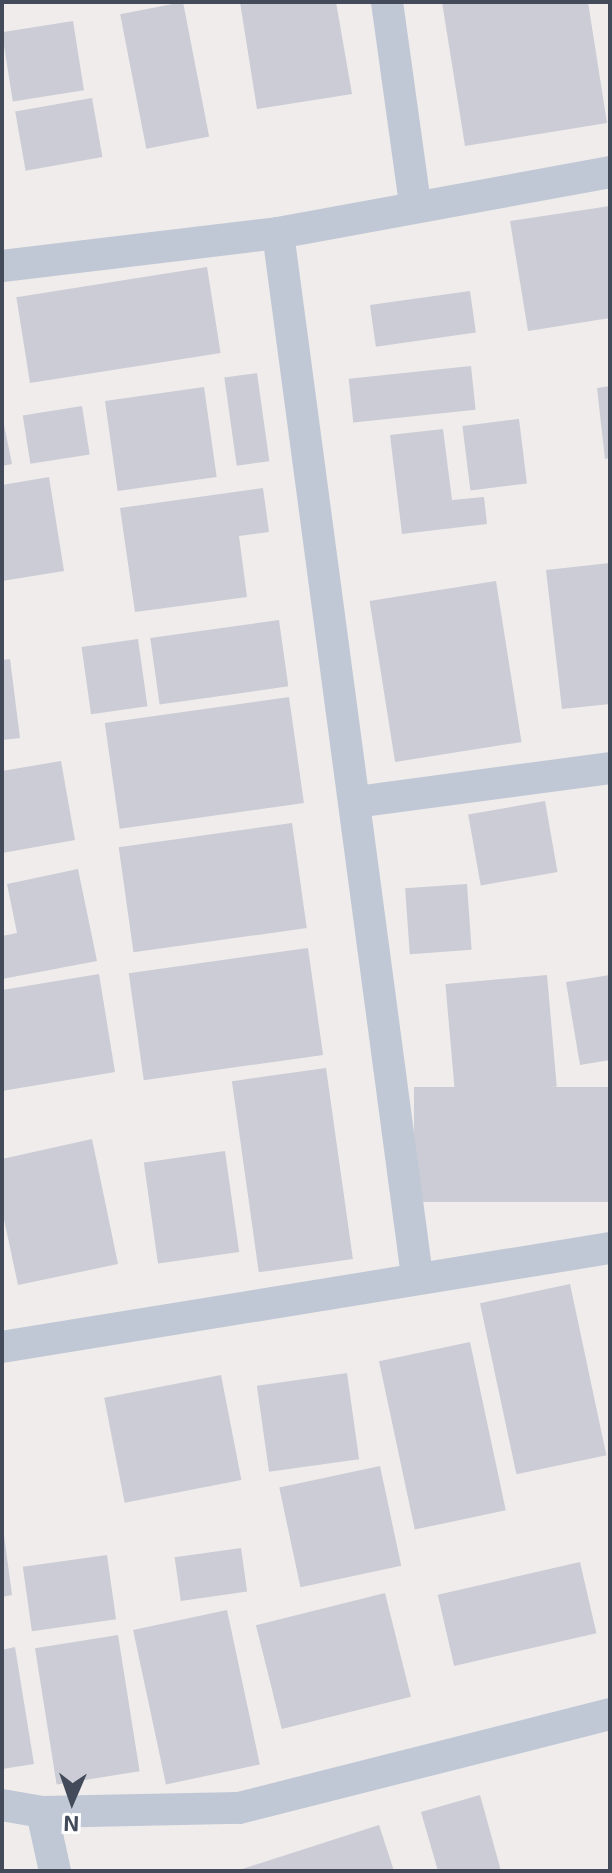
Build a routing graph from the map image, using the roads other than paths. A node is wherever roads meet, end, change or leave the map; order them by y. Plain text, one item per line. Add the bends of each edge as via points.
1 (387, 2) edge
2 (610, 172) edge
3 (415, 204) junction
4 (278, 233) junction
5 (2, 266) edge
6 (610, 768) edge
7 (356, 802) junction
8 (610, 1248) edge
9 (417, 1276) junction
10 (2, 1347) edge
11 (610, 1714) edge
12 (2, 1805) edge
13 (42, 1812) junction
14 (55, 1871) edge

1 - 3 street
2 - 3 street
3 - 4 street
4 - 5 street
4 - 7 street
6 - 7 street
7 - 9 street
8 - 9 street
9 - 10 street
11 - 13 street via 239,1808
12 - 13 street
13 - 14 street

